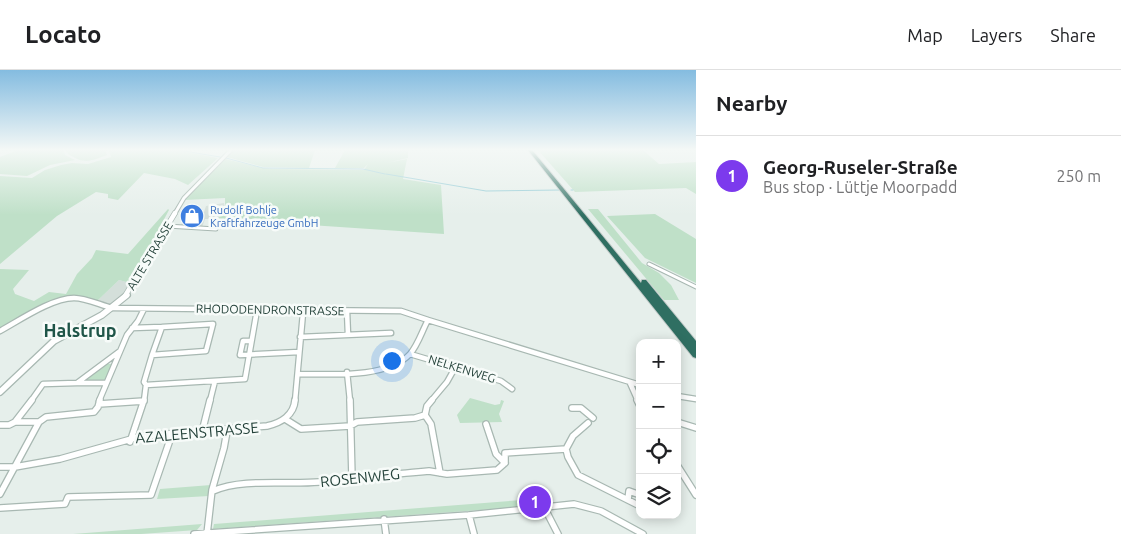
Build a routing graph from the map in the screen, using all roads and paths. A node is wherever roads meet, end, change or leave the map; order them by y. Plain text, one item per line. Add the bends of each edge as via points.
1 (210, 172) edge
2 (549, 172) edge
3 (550, 172) edge
4 (167, 226) junction
5 (216, 228) dead end
6 (649, 264) dead end
7 (696, 287) edge
8 (112, 308) junction
9 (144, 309) junction
10 (257, 310) junction
11 (347, 311) junction
12 (303, 313) dead end
13 (428, 320) junction
14 (162, 327) junction
15 (132, 328) junction
16 (0, 331) edge
17 (391, 332) dead end
18 (348, 333) junction
19 (300, 337) junction
20 (251, 341) junction
21 (696, 346) edge
22 (120, 352) junction
23 (300, 352) junction
24 (249, 354) junction
25 (410, 354) junction
26 (152, 355) junction
27 (696, 355) edge
28 (456, 366) junction
29 (347, 372) junction
30 (298, 374) junction
31 (215, 381) junction
32 (77, 383) junction
33 (106, 383) junction
34 (630, 383) junction
35 (146, 385) junction
36 (636, 385) edge
37 (512, 389) dead end
38 (0, 392) edge
39 (681, 397) edge
40 (636, 399) edge
41 (696, 399) edge
42 (144, 401) junction
43 (100, 404) junction
44 (572, 408) dead end
45 (424, 415) junction
46 (285, 418) junction
47 (593, 418) dead end
48 (14, 422) junction
49 (39, 422) junction
50 (588, 423) dead end
51 (681, 423) edge
52 (486, 424) dead end
53 (0, 425) edge
54 (350, 426) junction
55 (696, 428) edge
56 (228, 430) junction
57 (172, 434) junction
58 (202, 434) junction
59 (131, 440) junction
60 (566, 449) junction
61 (506, 463) junction
62 (16, 466) junction
63 (0, 467) edge
64 (681, 471) edge
65 (440, 473) junction
66 (352, 478) junction
67 (213, 491) junction
68 (0, 494) edge
69 (696, 495) edge
70 (636, 503) edge
71 (544, 507) junction
72 (0, 508) edge
73 (469, 515) junction
74 (384, 519) junction
75 (208, 533) edge
76 (194, 534) edge
77 (386, 534) edge
78 (474, 534) edge
79 (558, 534) edge
80 (643, 534) edge

1 - 4 street, ALTE STRASSE via 184,198
2 - 27 highway
3 - 21 highway
4 - 5 street
4 - 8 street, ALTE STRASSE via 134,286
6 - 7 street
8 - 9 street, RHODODENDRONSTRASSE
8 - 16 street, RHODODENDRONSTRASSE via 76,298 65,299
8 - 38 street, ALTE STRASSE via 54,341
9 - 10 street, RHODODENDRONSTRASSE
9 - 15 street
10 - 11 street, RHODODENDRONSTRASSE
10 - 20 street
11 - 13 street, RHODODENDRONSTRASSE via 401,312
11 - 18 street
12 - 19 street
13 - 25 street
13 - 34 street, RHODODENDRONSTRASSE
14 - 15 street
14 - 26 street
14 - 26 street via 214,324 206,351
15 - 22 street
17 - 18 street
18 - 19 street
19 - 23 street
20 - 24 street
20 - 24 street via 243,341 240,346 240,355
22 - 32 street
22 - 33 street
23 - 24 street
23 - 30 street
24 - 31 street via 245,379
25 - 28 street, NELKENWEG
25 - 29 street via 387,368
26 - 35 street via 144,382
28 - 37 street, NELKENWEG via 501,381
28 - 45 street
29 - 30 street
29 - 54 street via 352,416
30 - 46 street via 295,404
31 - 35 street
31 - 58 street
32 - 33 street
32 - 48 street via 43,384
33 - 43 street
34 - 36 street, RHODODENDRONSTRASSE
34 - 40 street
35 - 42 street
39 - 41 street
42 - 43 street
42 - 59 street
43 - 49 street via 94,412 46,417
44 - 47 street via 581,408
45 - 54 street via 357,422
45 - 65 street via 431,424
46 - 54 street via 301,429
46 - 56 street, AZALEENSTRASSE via 272,427
48 - 49 street
48 - 53 street
49 - 62 street
50 - 60 street via 573,436
51 - 55 street
52 - 61 street via 496,454
54 - 66 street
56 - 58 street, AZALEENSTRASSE
56 - 67 street
57 - 58 street, AZALEENSTRASSE
57 - 59 street, AZALEENSTRASSE
57 - 72 street via 151,495 68,497 65,504
59 - 62 street, AZALEENSTRASSE
60 - 61 street, ROSENWEG via 505,453
60 - 70 street via 578,475
61 - 65 street, ROSENWEG via 497,470
62 - 63 street, AZALEENSTRASSE
62 - 68 street
64 - 69 street
65 - 66 street, ROSENWEG via 428,471
66 - 67 street, ROSENWEG via 252,484
67 - 75 street
71 - 73 street
71 - 79 street
71 - 80 street via 584,504
73 - 74 street
73 - 78 street
74 - 75 street
74 - 77 street
75 - 76 street

